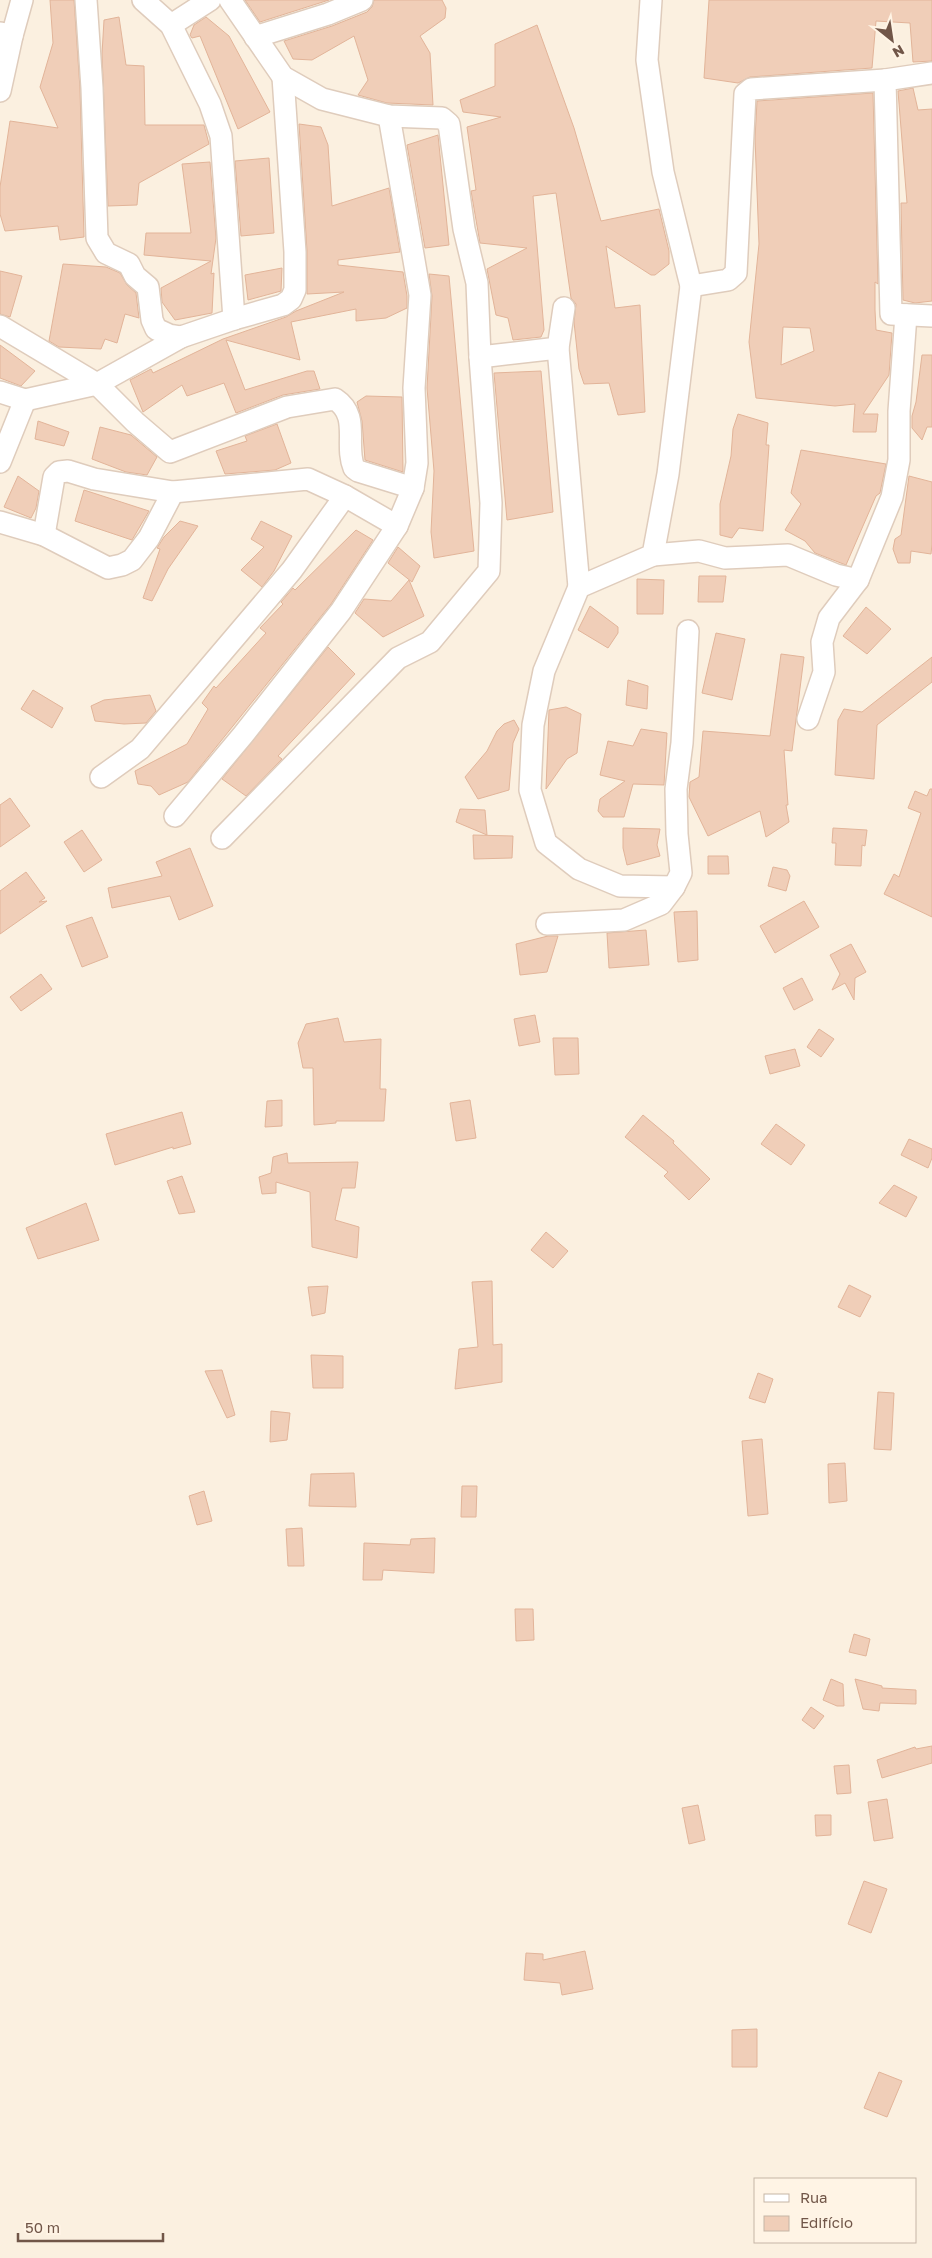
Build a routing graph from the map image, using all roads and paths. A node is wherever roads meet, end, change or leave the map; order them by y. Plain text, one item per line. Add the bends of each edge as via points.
1 (22, 0) edge
2 (86, 0) edge
3 (143, 0) edge
4 (210, 0) edge
5 (230, 0) edge
6 (362, 0) edge
7 (651, 0) edge
8 (171, 25) junction
9 (6, 34) edge
10 (255, 37) junction
11 (932, 73) edge
12 (283, 78) junction
13 (885, 80) junction
14 (0, 91) edge
15 (389, 116) junction
16 (691, 286) junction
17 (564, 308) dead end
18 (906, 314) junction
19 (932, 316) edge
20 (234, 318) junction
21 (0, 326) edge
22 (182, 337) junction
23 (558, 348) junction
24 (480, 356) junction
25 (97, 384) junction
26 (0, 392) edge
27 (25, 400) junction
28 (0, 462) edge
29 (413, 488) junction
30 (173, 492) junction
31 (345, 496) junction
32 (0, 522) edge
33 (397, 526) junction
34 (44, 535) junction
35 (653, 555) junction
36 (858, 580) junction
37 (579, 586) junction
38 (688, 631) dead end
39 (808, 719) dead end
40 (102, 777) dead end
41 (175, 816) dead end
42 (222, 838) dead end
43 (674, 888) junction
44 (547, 924) dead end

1 - 9 street
2 - 22 street via 97,238 106,253 129,264 135,276 148,287 156,329
3 - 8 street
4 - 8 street
5 - 10 street
6 - 10 street
7 - 16 street via 648,70 663,172
8 - 20 street via 210,104 221,136
9 - 14 street
10 - 12 street
11 - 13 street
12 - 15 street via 322,99
12 - 20 street via 295,290 283,305
13 - 16 street via 751,89 745,94 736,273 728,280
13 - 18 street via 891,314
15 - 24 street via 442,118 449,124 464,229 477,283
15 - 29 street via 420,295 414,388 417,464
16 - 35 street via 668,474
17 - 23 street
18 - 19 street
18 - 36 street via 899,460 892,497
20 - 22 street
21 - 25 street
22 - 25 street
23 - 24 street
23 - 37 street
24 - 42 street via 491,503 490,571 430,642 398,658
25 - 27 street
25 - 29 street via 170,452 287,407 335,399 344,405 349,415 354,468
26 - 27 street
27 - 28 street
29 - 33 street
30 - 31 street via 308,479
30 - 34 street via 149,538 132,560 122,566 108,568
30 - 34 street via 94,479 68,471 58,472 54,476
31 - 33 street
31 - 40 street via 286,577 140,749
32 - 34 street
33 - 41 street via 342,611
35 - 36 street via 699,551 725,558 788,555 836,575
35 - 37 street
36 - 39 street via 829,618 822,642 824,672
37 - 43 street via 544,671 533,725 530,790 546,843 579,869 620,886
38 - 43 street via 676,789 681,873
43 - 44 street via 661,904 624,920

